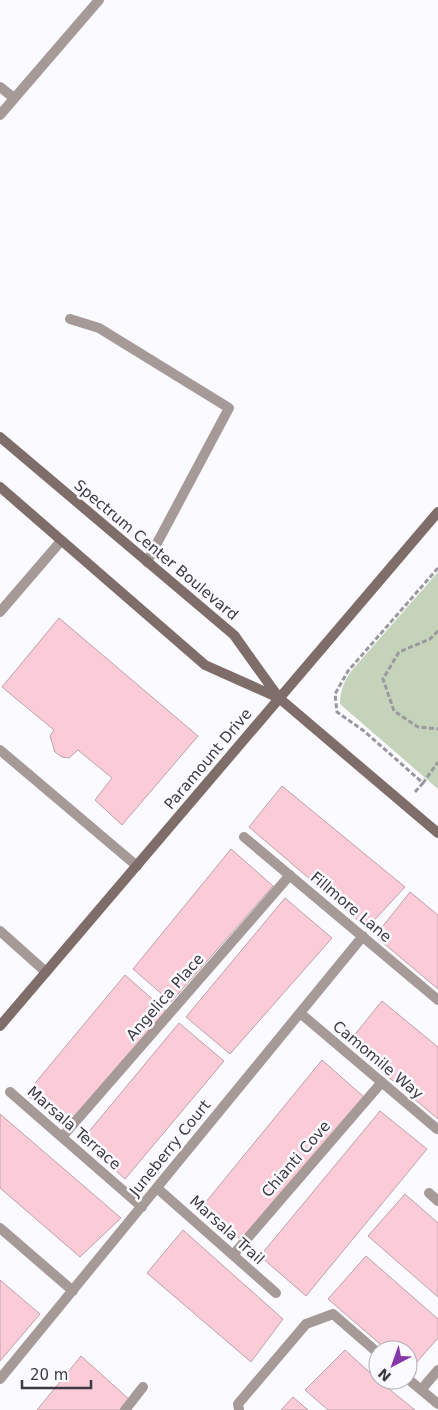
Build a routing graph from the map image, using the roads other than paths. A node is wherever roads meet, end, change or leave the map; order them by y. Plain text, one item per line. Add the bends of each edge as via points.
1 (99, 0) edge
2 (0, 87) edge
3 (14, 98) junction
4 (0, 115) edge
5 (70, 319) dead end
6 (0, 437) edge
7 (0, 487) edge
8 (438, 512) edge
9 (61, 541) junction
10 (147, 562) junction
11 (0, 612) edge
12 (280, 698) junction
13 (0, 750) edge
14 (438, 833) edge
15 (244, 837) dead end
16 (137, 866) junction
17 (290, 876) junction
18 (0, 931) edge
19 (362, 936) junction
20 (46, 972) junction
21 (438, 1000) edge
22 (300, 1013) junction
23 (0, 1026) edge
24 (382, 1082) junction
25 (10, 1092) dead end
26 (437, 1129) edge
27 (62, 1137) junction
28 (157, 1188) junction
29 (429, 1193) dead end
30 (438, 1201) edge
31 (142, 1207) junction
32 (0, 1228) edge
33 (233, 1255) junction
34 (73, 1291) junction
35 (276, 1293) dead end
36 (368, 1344) edge
37 (438, 1370) edge
38 (0, 1379) edge
39 (143, 1387) dead end
40 (418, 1387) edge
41 (421, 1390) junction
42 (438, 1404) edge
43 (125, 1410) edge
44 (239, 1410) edge

1 - 3 street
2 - 3 street
3 - 4 street
5 - 10 street via 99,328 230,408
6 - 10 street, Spectrum Center Boulevard
7 - 9 street, Spectrum Center Boulevard
8 - 12 street, Paramount Drive
9 - 11 street
9 - 12 street, Spectrum Center Boulevard via 205,666
10 - 12 street, Spectrum Center Boulevard via 234,635
12 - 14 street, Spectrum Center Boulevard
12 - 16 street, Paramount Drive
13 - 16 street
15 - 17 street, Fillmore Lane
16 - 20 street, Paramount Drive
17 - 19 street, Fillmore Lane
17 - 27 street, Angelica Place
18 - 20 street
19 - 21 street, Fillmore Lane
19 - 22 street, Juneberry Court
20 - 23 street, Paramount Drive
22 - 24 street, Camomile Way
22 - 28 street, Juneberry Court
24 - 26 street, Camomile Way
24 - 33 street, Chianti Cove
25 - 27 street, Marsala Terrace
27 - 31 street, Marsala Terrace
28 - 31 street, Juneberry Court
28 - 33 street, Marsala Trail
29 - 30 street
31 - 34 street, Juneberry Court
32 - 34 street
33 - 35 street, Marsala Trail
34 - 38 street, Juneberry Court
36 - 44 street via 333,1314 306,1324 238,1404
37 - 41 street
39 - 43 street
40 - 41 street
41 - 42 street

